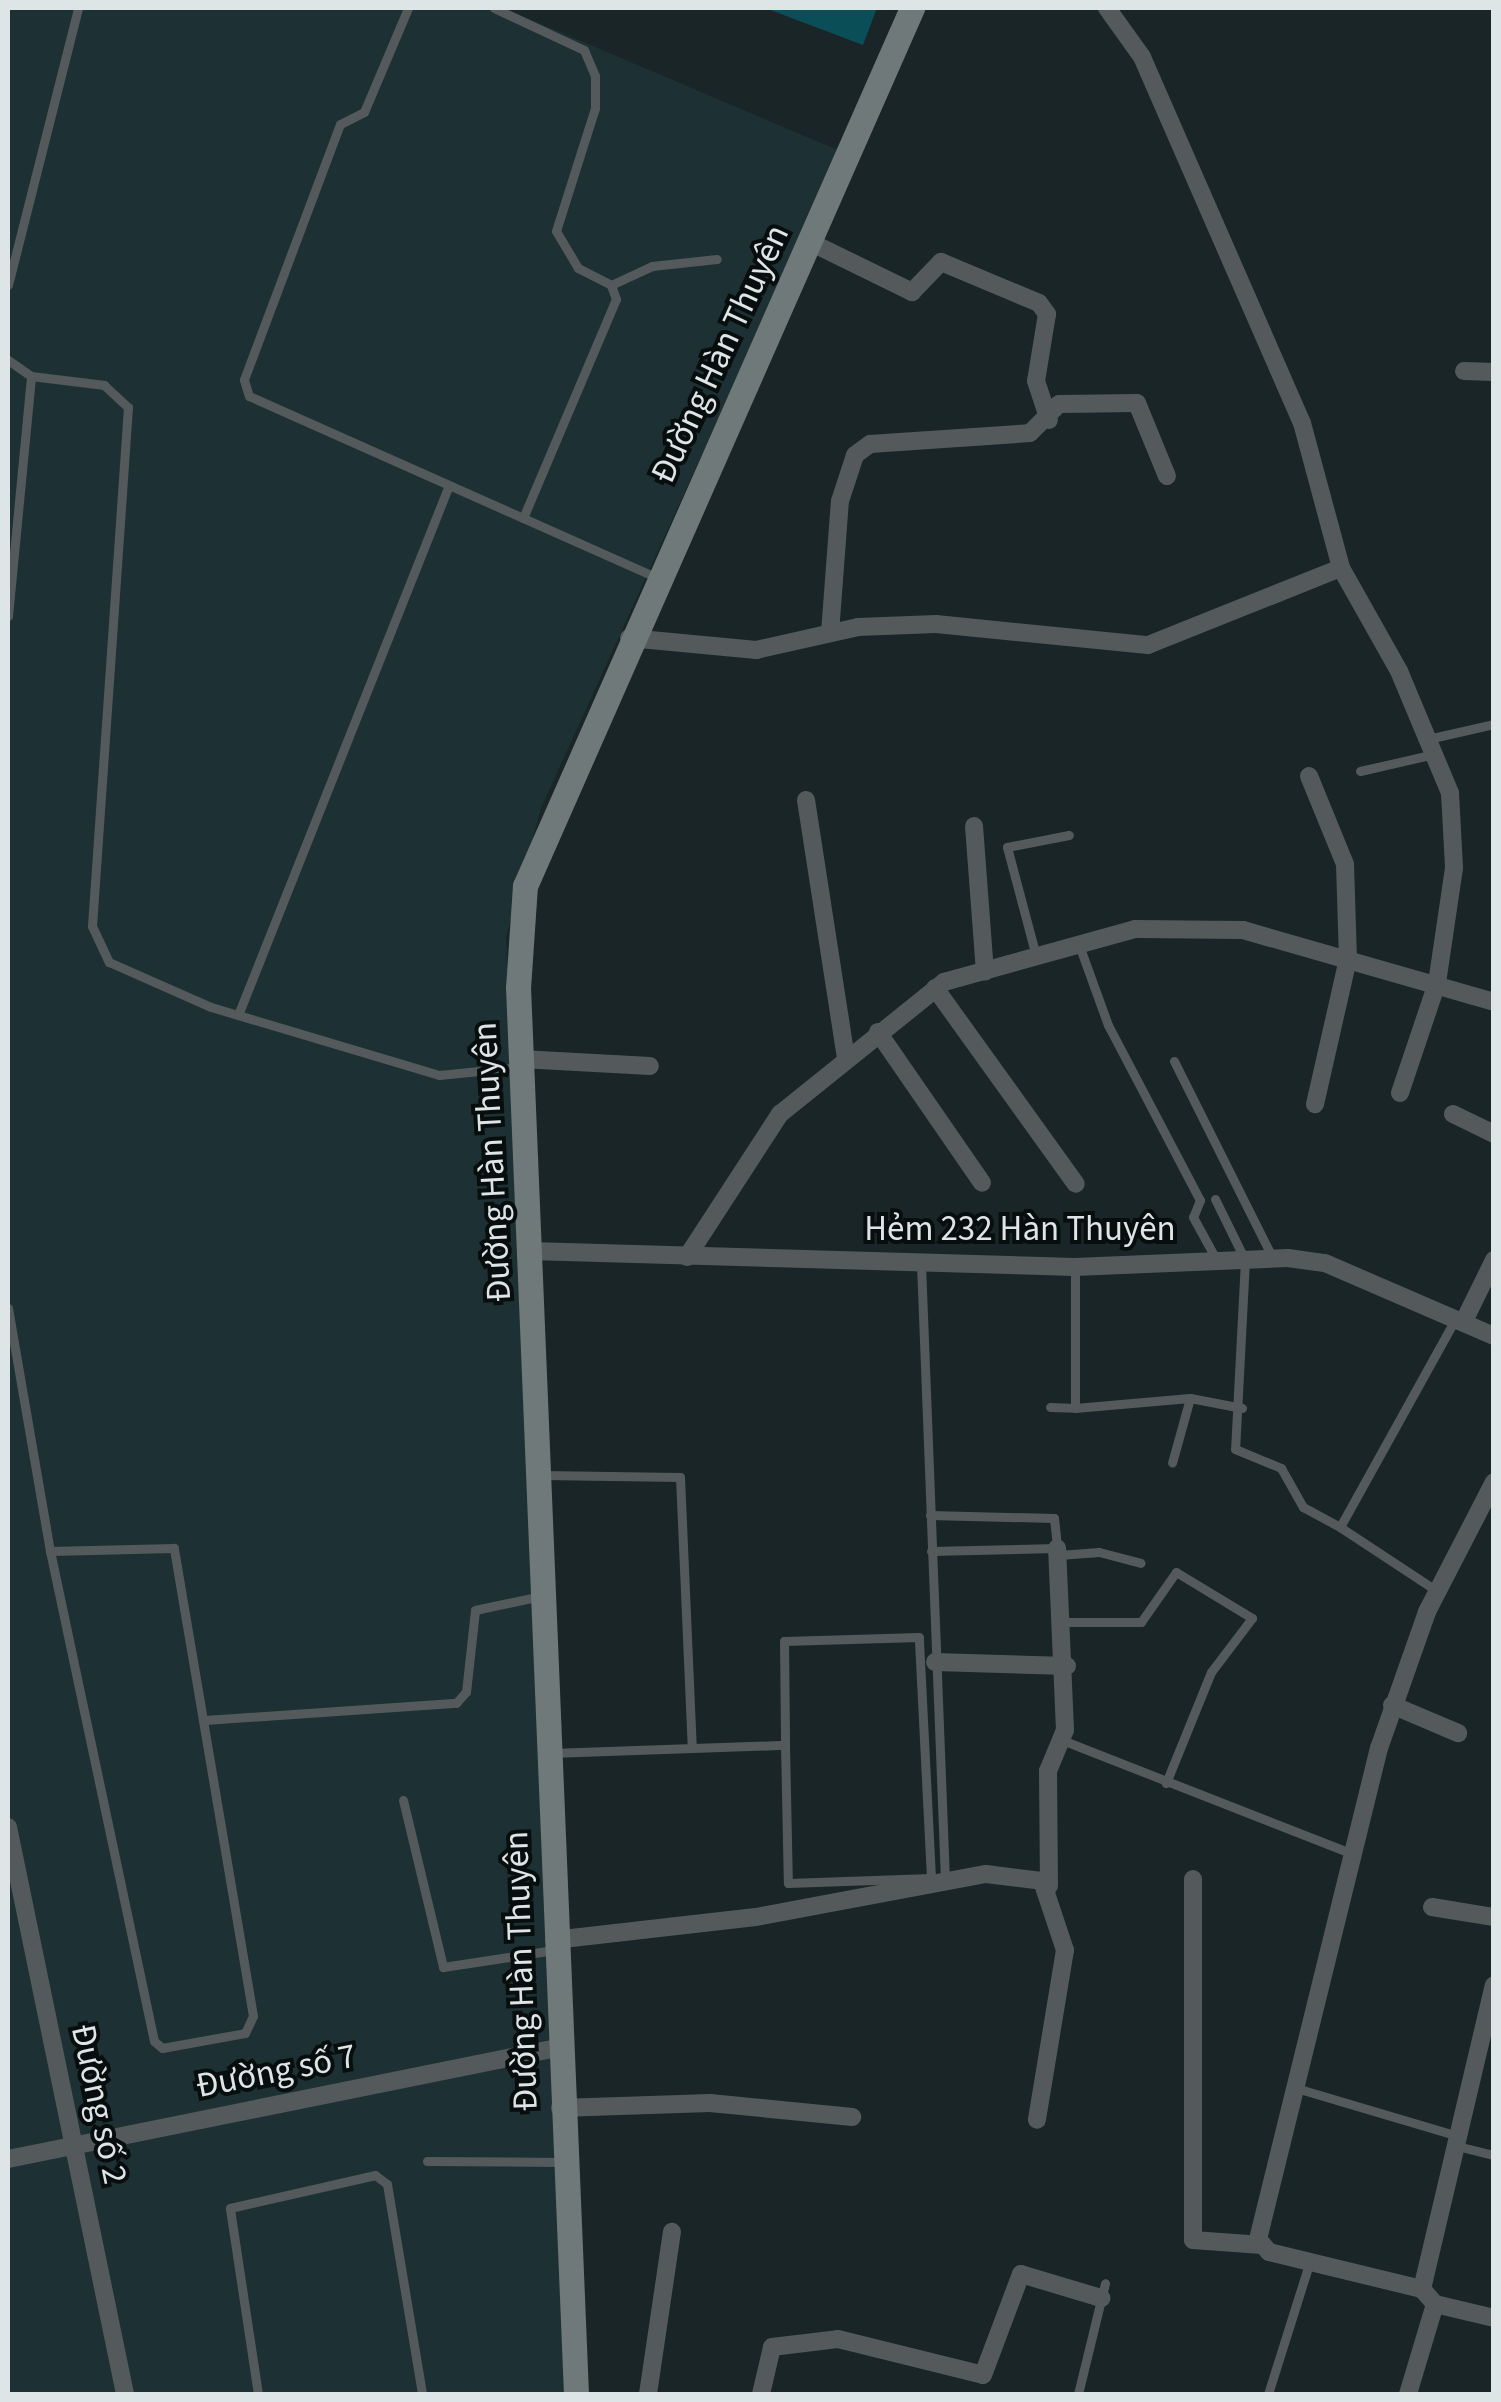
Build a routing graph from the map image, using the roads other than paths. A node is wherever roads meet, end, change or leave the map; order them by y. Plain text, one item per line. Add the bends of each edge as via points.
1 (78, 8) edge
2 (408, 8) edge
3 (494, 8) edge
4 (912, 8) edge
5 (1107, 8) edge
6 (810, 242) junction
7 (717, 258) dead end
8 (8, 285) edge
9 (611, 285) junction
10 (8, 360) edge
11 (1464, 371) dead end
12 (1494, 372) edge
13 (31, 376) junction
14 (1048, 420) junction
15 (1167, 476) dead end
16 (449, 485) junction
17 (523, 518) junction
18 (1341, 568) junction
19 (656, 577) junction
20 (8, 616) edge
21 (830, 633) junction
22 (629, 638) junction
23 (1494, 724) edge
24 (1431, 746) junction
25 (1360, 771) dead end
26 (1309, 776) dead end
27 (806, 800) dead end
28 (974, 826) dead end
29 (1069, 835) dead end
30 (1078, 945) junction
31 (1037, 958) junction
32 (1348, 958) junction
33 (985, 972) junction
34 (1437, 983) junction
35 (935, 988) junction
36 (1494, 1002) edge
37 (238, 1015) junction
38 (878, 1032) junction
39 (846, 1059) junction
40 (1174, 1060) dead end
41 (522, 1063) junction
42 (650, 1066) dead end
43 (1400, 1093) dead end
44 (1314, 1104) dead end
45 (1453, 1114) dead end
46 (1494, 1134) edge
47 (982, 1183) dead end
48 (1076, 1184) dead end
49 (1216, 1200) dead end
50 (532, 1251) junction
51 (687, 1257) junction
52 (1272, 1259) junction
53 (1244, 1260) junction
54 (1494, 1260) edge
55 (1218, 1261) junction
56 (921, 1263) junction
57 (1075, 1267) junction
58 (8, 1308) edge
59 (1462, 1317) junction
60 (1494, 1336) edge
61 (1190, 1398) junction
62 (1050, 1407) dead end
63 (1074, 1408) junction
64 (1242, 1408) junction
65 (1172, 1463) dead end
66 (540, 1475) junction
67 (1493, 1484) edge
68 (930, 1515) junction
69 (1340, 1528) junction
70 (50, 1551) junction
71 (931, 1551) junction
72 (1056, 1552) junction
73 (1141, 1563) dead end
74 (1436, 1591) junction
75 (544, 1596) junction
76 (1058, 1622) junction
77 (936, 1662) junction
78 (1066, 1666) junction
79 (1392, 1705) junction
80 (205, 1720) junction
81 (1458, 1733) dead end
82 (1062, 1740) junction
83 (786, 1745) junction
84 (692, 1748) junction
85 (548, 1754) junction
86 (1166, 1784) junction
87 (402, 1800) dead end
88 (8, 1828) edge
89 (1348, 1852) junction
90 (10, 1859) edge
91 (1193, 1879) dead end
92 (945, 1881) junction
93 (1048, 1886) junction
94 (1432, 1906) dead end
95 (1494, 1916) edge
96 (554, 1945) junction
97 (1494, 1985) edge
98 (557, 2048) junction
99 (1296, 2088) junction
100 (560, 2108) junction
101 (852, 2117) dead end
102 (1037, 2120) dead end
103 (1457, 2141) junction
104 (76, 2145) junction
105 (1494, 2155) edge
106 (8, 2159) edge
107 (427, 2160) dead end
108 (563, 2162) junction
109 (672, 2232) dead end
110 (1262, 2245) junction
111 (1310, 2264) junction
112 (1422, 2289) junction
113 (1103, 2291) joint
114 (1435, 2304) junction
115 (1494, 2318) edge
116 (125, 2394) edge
117 (258, 2394) edge
118 (422, 2394) edge
119 (576, 2394) edge
120 (648, 2394) edge
121 (761, 2394) edge
122 (1078, 2394) edge
123 (1268, 2394) edge
124 (1408, 2394) edge

1 - 8 lane
2 - 16 lane via 364,112 340,124 244,380 249,396
3 - 9 lane via 584,50 595,108 556,231 578,268
4 - 6 street, Đường Hàn Thuyên
5 - 18 street via 1142,57 1302,424
6 - 14 street via 912,292 941,262 1039,303 1046,314 1036,381
6 - 19 street, Đường Hàn Thuyên
7 - 9 lane via 652,266
9 - 17 lane via 616,299
10 - 13 lane
11 - 12 street
13 - 20 lane
13 - 37 lane via 104,385 128,407 92,926 109,962
14 - 15 street via 1059,404 1137,403
14 - 21 street via 1030,433 870,444 855,454 840,501
16 - 17 lane
16 - 37 lane
17 - 19 lane
18 - 21 street via 1148,645 936,624
18 - 24 street
19 - 22 street, Đường Hàn Thuyên
21 - 22 street via 756,650
22 - 41 street, Đường Hàn Thuyên via 525,886
23 - 24 lane
24 - 25 lane
24 - 34 street via 1450,793 1454,868
26 - 32 street via 1345,864
27 - 39 street
28 - 33 street
29 - 31 lane via 1007,847
30 - 31 street
30 - 32 street via 1136,929 1243,930
30 - 55 lane via 1108,1025 1200,1200 1193,1217
31 - 33 street
32 - 34 street
32 - 44 street
33 - 35 street
34 - 36 street
34 - 43 street
35 - 38 street
35 - 48 street
37 - 41 lane via 438,1075
38 - 39 street
38 - 47 street
39 - 51 street via 768,1128
40 - 52 lane
41 - 42 street
41 - 50 street, Đường Hàn Thuyên
45 - 46 street
49 - 53 lane
50 - 51 street, Hẻm 232 Hàn Thuyên
50 - 66 street, Đường Hàn Thuyên
51 - 56 street, Hẻm 232 Hàn Thuyên
52 - 53 street, Hẻm 232 Hàn Thuyên
52 - 59 street, Hẻm 232 Hàn Thuyên via 1326,1263
53 - 55 street, Hẻm 232 Hàn Thuyên
53 - 64 lane
54 - 59 street
55 - 57 street, Hẻm 232 Hàn Thuyên
56 - 57 street, Hẻm 232 Hàn Thuyên
56 - 68 lane
57 - 63 lane
58 - 70 lane
59 - 60 street, Hẻm 232 Hàn Thuyên
59 - 69 lane
61 - 63 lane
61 - 64 lane
61 - 65 lane
62 - 63 lane
64 - 69 lane via 1235,1449 1281,1468 1303,1507
66 - 75 street, Đường Hàn Thuyên
66 - 84 lane via 669,1473 682,1481
67 - 74 street
68 - 71 lane
68 - 72 lane via 1054,1518
69 - 74 lane
70 - 80 lane via 170,1543
70 - 80 lane via 162,2048 246,2033 253,2016
71 - 72 lane
71 - 77 lane
72 - 73 lane via 1098,1552
72 - 76 street
74 - 79 street
75 - 80 lane via 474,1610 456,1703
75 - 85 street, Đường Hàn Thuyên
76 - 78 street
76 - 86 lane via 1142,1622 1176,1572 1252,1618 1212,1672
77 - 78 street
77 - 92 lane
78 - 82 street
79 - 81 street
79 - 89 street
82 - 86 lane
82 - 93 street via 1048,1771
83 - 83 lane via 788,1883 931,1878 919,1638 784,1641
83 - 84 lane
84 - 85 lane
85 - 96 street, Đường Hàn Thuyên
86 - 89 lane
87 - 96 lane via 444,1967
88 - 90 street, Đường số 2
89 - 99 street
90 - 104 street, Đường số 2
91 - 110 street via 1193,2240
92 - 93 street via 1006,1875
92 - 96 street
93 - 102 street via 1065,1950
94 - 95 street
96 - 98 street, Đường Hàn Thuyên
97 - 103 street
98 - 100 street, Đường Hàn Thuyên
98 - 104 street, Đường số 7
99 - 103 lane
99 - 110 street
100 - 101 street via 710,2103
100 - 108 street, Đường Hàn Thuyên
103 - 105 lane
103 - 112 street
104 - 106 street, Đường số 7
104 - 116 street, Đường số 2
107 - 108 lane
108 - 119 street, Đường Hàn Thuyên
109 - 120 street
110 - 111 street
111 - 112 street
111 - 123 lane
112 - 114 street
113 - 121 street via 1021,2274 983,2375 838,2339 772,2348
113 - 122 lane
114 - 115 street
114 - 124 street
117 - 118 lane via 230,2208 375,2174 386,2184

